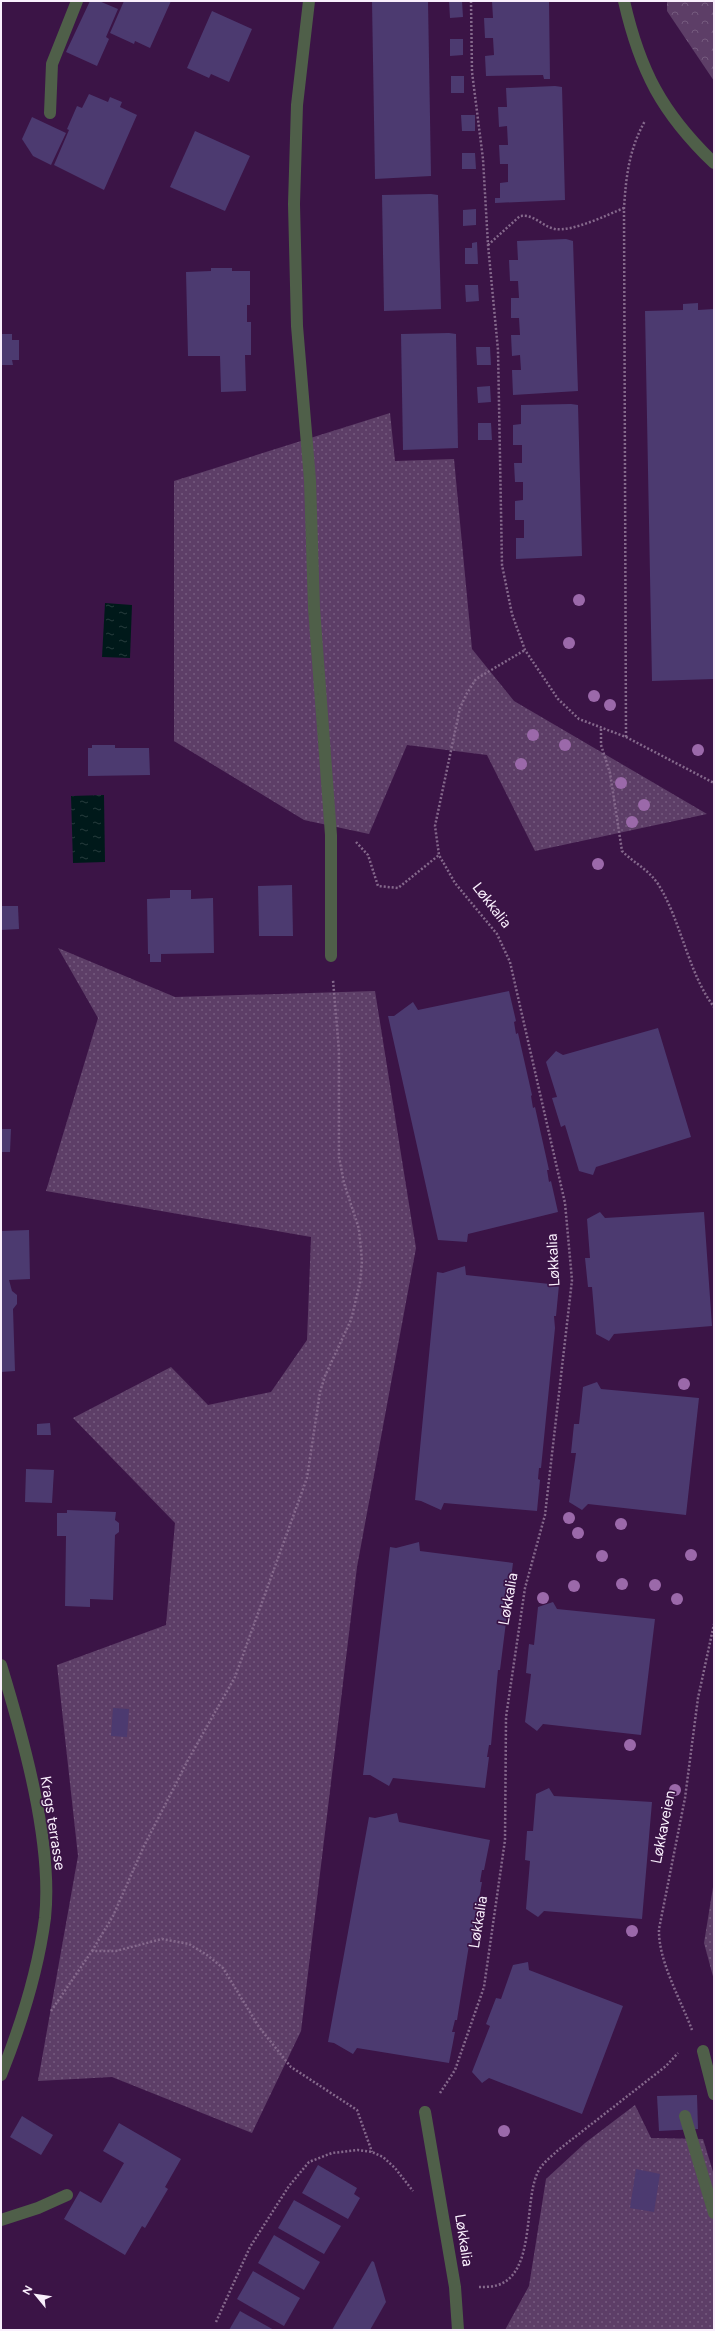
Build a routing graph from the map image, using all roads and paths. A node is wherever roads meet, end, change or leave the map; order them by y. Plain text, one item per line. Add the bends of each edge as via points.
1 (77, 1) edge
2 (309, 1) edge
3 (471, 1) edge
4 (624, 1) edge
5 (661, 102) junction
6 (50, 113) dead end
7 (714, 163) edge
8 (624, 208) junction
9 (488, 245) junction
10 (525, 650) junction
11 (601, 730) junction
12 (626, 737) junction
13 (714, 783) edge
14 (330, 835) junction
15 (439, 855) junction
16 (331, 956) joint
17 (714, 1007) edge
18 (714, 1624) edge
19 (1, 1665) edge
20 (92, 1951) junction
21 (48, 2017) dead end
22 (689, 2037) dead end
23 (681, 2049) dead end
24 (703, 2051) dead end
25 (1, 2075) edge
26 (714, 2094) edge
27 (425, 2112) joint
28 (685, 2116) dead end
29 (372, 2152) junction
30 (67, 2195) dead end
31 (714, 2213) edge
32 (444, 2214) junction
33 (1, 2220) edge
34 (455, 2287) junction
35 (216, 2322) dead end
36 (458, 2330) edge

1 - 6 street via 52,64
2 - 14 street via 297,105 294,204 297,326 310,480 314,608
3 - 9 path via 472,72 483,158
4 - 5 street via 640,59
5 - 7 street via 677,125
5 - 8 path via 645,122 631,150 626,173
8 - 9 path via 597,219 557,229 534,217 520,216
8 - 12 path
9 - 10 path via 498,350 502,565 512,614
10 - 11 path via 558,699 579,719
10 - 15 path via 476,679 460,708 435,826
11 - 12 path
11 - 17 path via 601,745 610,773 622,851 648,871 658,885
12 - 13 path
14 - 15 path via 354,840 368,855 378,886 398,888
14 - 16 street
15 - 27 path, Løkkalia via 455,883 497,934 510,962 565,1203 572,1280 545,1515 525,1588 506,1717 505,1840 484,1987 454,2070
16 - 20 path via 339,1051 339,1157 344,1183 359,1229 362,1261 360,1283 351,1320 320,1392 307,1478 236,1677 188,1760 112,1916
18 - 22 path, Løkkaveien via 698,1698 685,1798 659,1929 662,1958 693,2031
19 - 25 street, Krags terrasse via 30,1775 43,1842 46,1881 45,1917 38,1953 26,2004
20 - 21 path
20 - 29 path via 116,1951 162,1939 189,1944 207,1955 223,1968 259,2027 291,2067 357,2110
23 - 34 path via 666,2066 541,2166 530,2198 523,2257 510,2278 498,2285
24 - 26 street
27 - 32 street, Løkkalia
28 - 31 street
29 - 32 path via 383,2157 395,2168 432,2212
29 - 35 path via 358,2150 332,2153 309,2162 289,2186 250,2247
30 - 33 street
32 - 34 street, Løkkalia
34 - 36 street, Løkkalia

